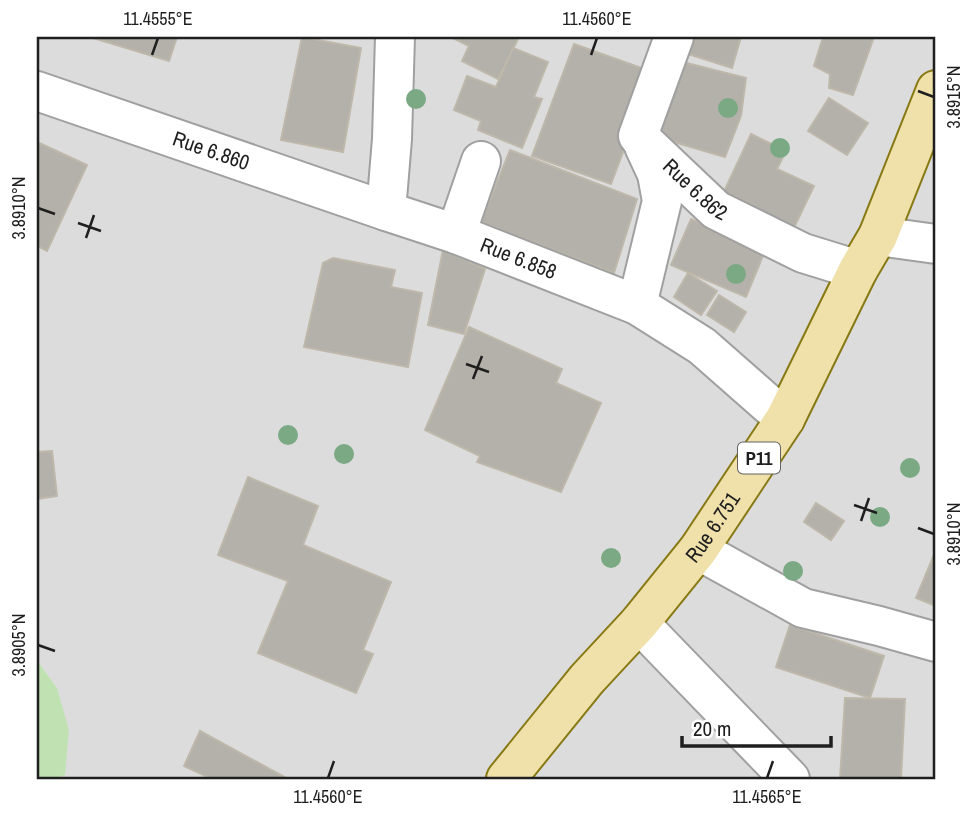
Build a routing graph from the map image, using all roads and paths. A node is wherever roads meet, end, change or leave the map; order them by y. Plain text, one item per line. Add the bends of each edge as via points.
1 (395, 37) edge
2 (674, 37) edge
3 (936, 90) edge
4 (37, 91) edge
5 (638, 136) junction
6 (481, 161) dead end
7 (386, 211) junction
8 (456, 234) junction
9 (878, 236) junction
10 (936, 244) edge
11 (858, 270) junction
12 (637, 305) junction
13 (785, 419) junction
14 (698, 550) junction
15 (639, 624) junction
16 (936, 642) edge
17 (506, 779) edge
18 (790, 779) edge

1 - 7 street
2 - 5 street
3 - 9 main road, Rue 6.751 / P11
4 - 7 street, Rue 6.860
5 - 11 street, Rue 6.862 via 716,210 803,253
5 - 12 street via 657,174 662,201
6 - 8 street
7 - 8 street, Rue 6.858
8 - 12 street, Rue 6.858
9 - 10 street
9 - 11 main road, Rue 6.751 / P11
11 - 13 main road, Rue 6.751 / P11
12 - 13 street, Rue 6.858 via 702,346
13 - 14 main road, Rue 6.751 / P11
14 - 15 main road, Rue 6.751 / P11
14 - 16 street via 803,608
15 - 17 main road, Rue 6.751 / P11 via 587,679
15 - 18 street

